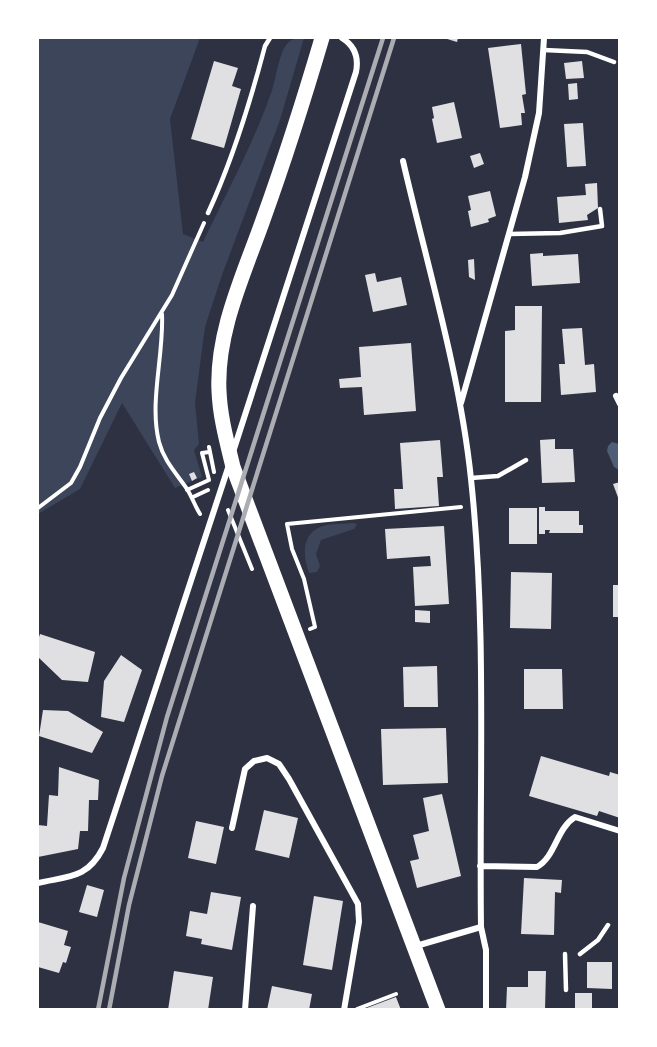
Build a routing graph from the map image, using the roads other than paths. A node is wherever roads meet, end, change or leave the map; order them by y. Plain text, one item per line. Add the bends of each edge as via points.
1 (270, 38) edge
2 (322, 38) edge
3 (342, 38) edge
4 (544, 38) edge
5 (544, 50) junction
6 (614, 62) dead end
7 (403, 161) dead end
8 (600, 209) dead end
9 (208, 213) road end
10 (509, 234) junction
11 (616, 396) dead end
12 (461, 404) junction
13 (620, 404) edge
14 (526, 460) dead end
15 (471, 478) junction
16 (232, 828) dead end
17 (620, 831) edge
18 (480, 866) junction
19 (38, 883) edge
20 (253, 906) dead end
21 (608, 925) dead end
22 (482, 927) junction
23 (415, 946) junction
24 (565, 954) dead end
25 (580, 954) dead end
26 (566, 990) dead end
27 (244, 1010) edge
28 (344, 1010) edge
29 (438, 1010) edge
30 (486, 1010) edge

1 - 9 lane via 247,114
2 - 23 main road via 299,118 227,325 219,391 233,467
3 - 19 street via 356,52 356,72 103,848 83,873
4 - 5 street
5 - 6 lane via 587,52
5 - 10 street via 539,113
7 - 12 street
8 - 10 lane via 602,226
10 - 12 street
11 - 13 street
12 - 15 street
14 - 15 lane via 498,476
15 - 18 street via 482,720
16 - 28 street via 245,770 254,761 267,758 279,764 358,904 359,922
17 - 18 street via 574,818 567,822 545,863 537,867
18 - 22 street
20 - 27 street
21 - 25 lane via 598,940
22 - 23 street
22 - 30 street
23 - 29 main road
24 - 26 lane

